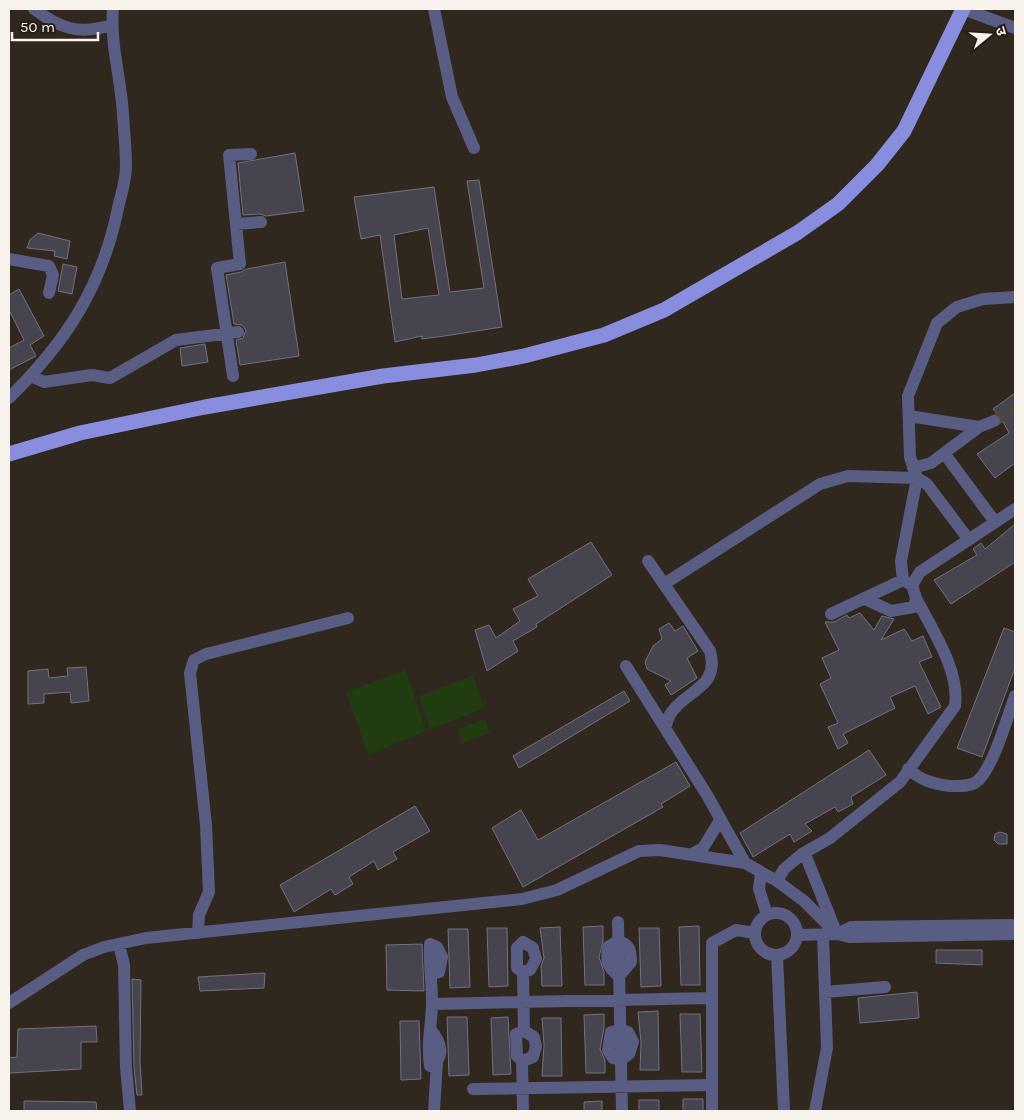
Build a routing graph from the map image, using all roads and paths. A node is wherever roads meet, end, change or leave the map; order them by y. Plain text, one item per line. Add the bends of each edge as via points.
1 (34, 9) edge
2 (114, 9) edge
3 (434, 9) edge
4 (963, 9) edge
5 (112, 25) junction
6 (1015, 28) edge
7 (474, 148) dead end
8 (251, 154) dead end
9 (261, 222) dead end
10 (236, 224) junction
11 (9, 259) edge
12 (50, 293) dead end
13 (1015, 297) edge
14 (232, 332) junction
15 (31, 376) junction
16 (233, 376) dead end
17 (9, 398) edge
18 (909, 416) junction
19 (994, 421) tunnel mouth
20 (979, 427) junction
21 (944, 453) junction
22 (9, 454) edge
23 (915, 473) junction
24 (1015, 508) edge
25 (995, 522) junction
26 (969, 540) junction
27 (648, 561) dead end
28 (907, 583) junction
29 (664, 584) junction
30 (916, 598) junction
31 (864, 599) junction
32 (831, 614) dead end
33 (348, 618) dead end
34 (626, 666) dead end
35 (1015, 696) edge
36 (665, 728) junction
37 (908, 769) junction
38 (720, 820) junction
39 (692, 854) junction
40 (802, 854) junction
41 (745, 863) junction
42 (761, 872) junction
43 (777, 881) junction
44 (768, 915) junction
45 (618, 922) dead end
46 (1015, 925) edge
47 (198, 933) junction
48 (755, 933) junction
49 (836, 934) junction
50 (1015, 934) edge
51 (797, 935) junction
52 (823, 935) junction
53 (119, 944) junction
54 (777, 955) junction
55 (523, 972) dead end
56 (432, 974) dead end
57 (885, 987) dead end
58 (825, 992) junction
59 (712, 998) junction
60 (620, 1000) junction
61 (523, 1002) junction
62 (9, 1003) edge
63 (432, 1004) junction
64 (524, 1030) junction
65 (522, 1061) junction
66 (712, 1085) junction
67 (621, 1086) junction
68 (523, 1088) junction
69 (473, 1089) dead end
70 (130, 1111) edge
71 (434, 1111) edge
72 (523, 1111) edge
73 (622, 1111) edge
74 (712, 1111) edge
75 (784, 1111) edge
76 (815, 1111) edge

1 - 5 street via 67,28 92,30
2 - 5 street
3 - 7 street via 452,98
4 - 6 street
4 - 22 main road via 904,131 877,165 838,204 797,233 664,310 604,335 524,356 383,376 205,407 80,433
5 - 15 street via 123,111 126,169 112,238 87,299 68,332
8 - 10 street via 229,155
9 - 10 street
10 - 14 street via 240,264 217,268
11 - 12 street via 49,266 53,275
13 - 18 street via 983,298 956,308 937,323 908,396
14 - 15 street via 176,340 110,378 92,375 44,382
14 - 16 street
15 - 17 street
18 - 20 street
18 - 23 street via 910,457
19 - 20 street
20 - 21 street
21 - 23 street
21 - 25 street
23 - 26 street
23 - 28 street via 901,561
23 - 29 street via 829,480
24 - 25 street
25 - 26 street
26 - 28 street
27 - 29 street
28 - 30 street
28 - 31 street via 894,582
29 - 36 street via 710,651 713,662 710,676 677,706
30 - 31 street via 914,608 890,611
30 - 37 street via 954,675 957,691 955,706
31 - 32 street
33 - 47 street via 206,654 194,660 190,673 206,825 209,892 199,915
34 - 36 street
35 - 37 street via 986,774 975,783 937,785
36 - 38 street
37 - 40 street via 900,782 830,838
38 - 39 street via 703,848
38 - 41 street
39 - 41 street
39 - 47 street via 638,851 557,890 522,899
40 - 43 street via 784,869
40 - 49 street via 807,859
41 - 42 street
42 - 43 street
42 - 44 street via 759,889
43 - 49 street via 812,908
44 - 48 street via 759,922
44 - 51 street via 788,916
45 - 60 street
46 - 49 street via 851,927
47 - 53 street
48 - 54 street via 766,953
48 - 59 street via 736,930 712,943
49 - 50 street via 849,937
49 - 52 street
51 - 52 street
51 - 54 street via 792,949
52 - 58 street
53 - 62 street via 83,955
53 - 70 street via 124,965
54 - 75 street
55 - 61 street
56 - 63 street
57 - 58 street
58 - 76 street via 827,1048
59 - 60 street
59 - 66 street
60 - 61 street
60 - 67 street
61 - 63 street
61 - 64 street
63 - 71 street via 431,1030 438,1039 441,1054 437,1062
64 - 65 street via 516,1034 516,1056
64 - 65 street via 534,1036 536,1046 532,1056
65 - 68 street
66 - 67 street
66 - 74 street
67 - 68 street
67 - 73 street
68 - 69 street
68 - 72 street

